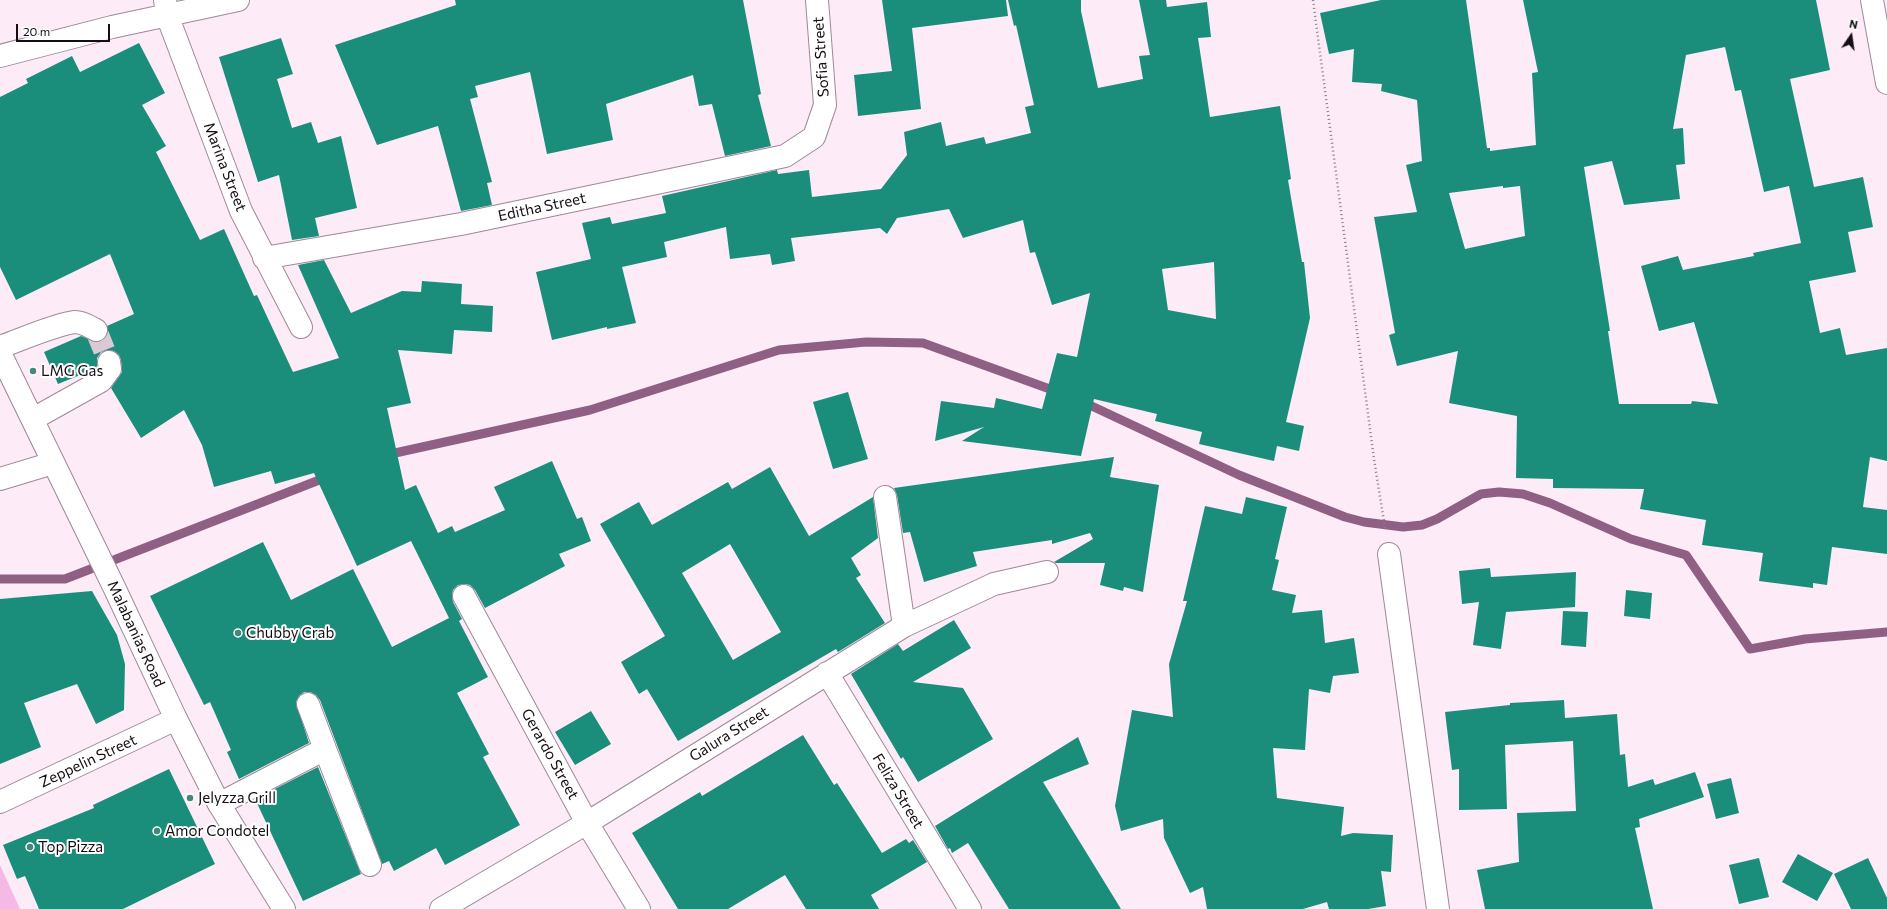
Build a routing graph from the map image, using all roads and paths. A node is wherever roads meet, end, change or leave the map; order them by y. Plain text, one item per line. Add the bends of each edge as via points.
1 (238, 0) edge
2 (817, 0) edge
3 (1313, 0) edge
4 (1872, 0) edge
5 (166, 8) edge
6 (0, 56) edge
7 (1887, 83) edge
8 (814, 137) joint
9 (264, 258) junction
10 (301, 327) dead end
11 (96, 330) dead end
12 (0, 347) edge
13 (0, 353) edge
14 (110, 362) dead end
15 (33, 419) junction
16 (53, 463) junction
17 (0, 480) edge
18 (885, 497) dead end
19 (1389, 554) joint
20 (1047, 572) dead end
21 (464, 596) dead end
22 (904, 626) junction
23 (827, 673) junction
24 (308, 704) dead end
25 (176, 719) junction
26 (325, 750) junction
27 (0, 802) edge
28 (219, 804) junction
29 (587, 823) junction
30 (370, 866) dead end
31 (284, 909) edge
32 (441, 909) edge
33 (639, 909) edge
34 (970, 909) edge
35 (1438, 909) edge

1 - 5 street
2 - 8 street, Sofia Street via 825,104
3 - 19 path
4 - 7 street
5 - 6 street
5 - 9 street, Marina Street via 241,211
8 - 9 street, Editha Street via 785,156 461,224
9 - 10 street, Marina Street
11 - 12 street via 76,322
13 - 15 street, Malabanias Road
14 - 15 street via 110,370 101,381
15 - 16 street, Malabanias Road
16 - 17 street
16 - 25 street, Malabanias Road
18 - 22 street
19 - 35 street
20 - 22 street, Galura Street via 994,584
21 - 29 street, Gerardo Street
22 - 23 street, Galura Street
23 - 29 street, Galura Street
23 - 34 street, Feliza Street
24 - 26 street
25 - 27 street, Zeppelin Street
25 - 28 street, Malabanias Road
26 - 28 street
26 - 30 street
28 - 31 street, Malabanias Road
29 - 32 street, Galura Street
29 - 33 street, Gerardo Street

